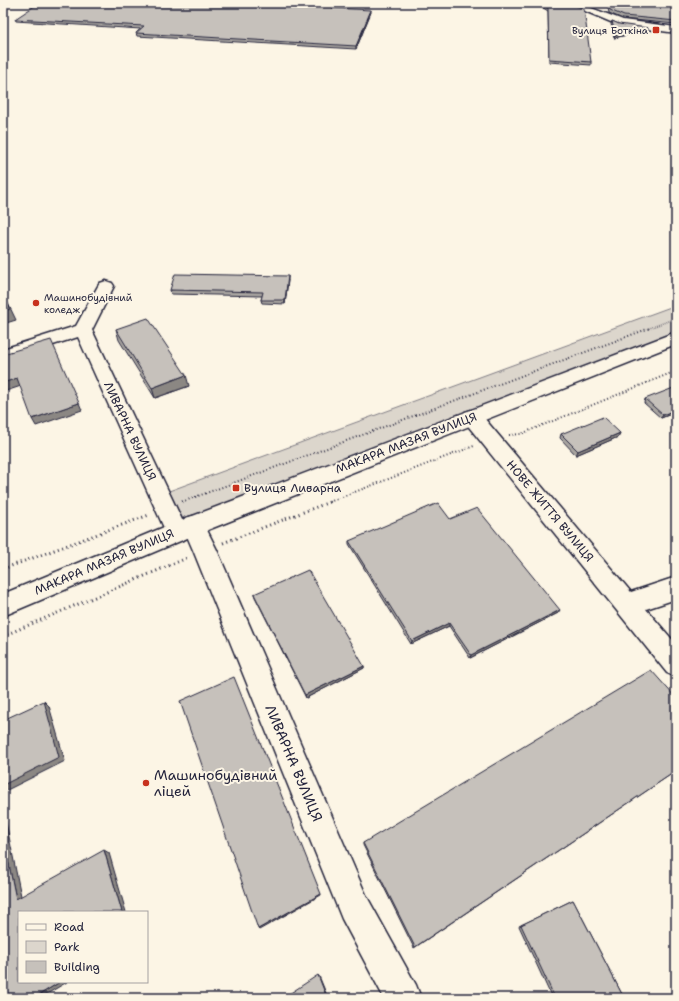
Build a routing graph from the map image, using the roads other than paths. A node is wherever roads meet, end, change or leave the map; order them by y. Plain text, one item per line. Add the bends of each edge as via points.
1 (570, 3) edge
2 (676, 30) edge
3 (106, 286) dead end
4 (84, 330) junction
5 (676, 338) edge
6 (3, 355) edge
7 (472, 417) junction
8 (191, 536) junction
9 (676, 588) edge
10 (627, 604) junction
11 (3, 605) edge
12 (676, 664) edge
13 (403, 998) edge

1 - 2 street via 621,23
3 - 4 street
4 - 6 street
4 - 8 street, ЛИВАРНА ВУЛИЦЯ via 166,508
5 - 7 street, МАКАРА МАЗАЯ ВУЛИЦЯ
7 - 8 street, МАКАРА МАЗАЯ ВУЛИЦЯ
7 - 10 street, НОВЕ ЖИТТЯ ВУЛИЦЯ
8 - 11 street, МАКАРА МАЗАЯ ВУЛИЦЯ
8 - 13 street, ЛИВАРНА ВУЛИЦЯ via 354,906
9 - 10 street
10 - 12 street, НОВЕ ЖИТТЯ ВУЛИЦЯ

